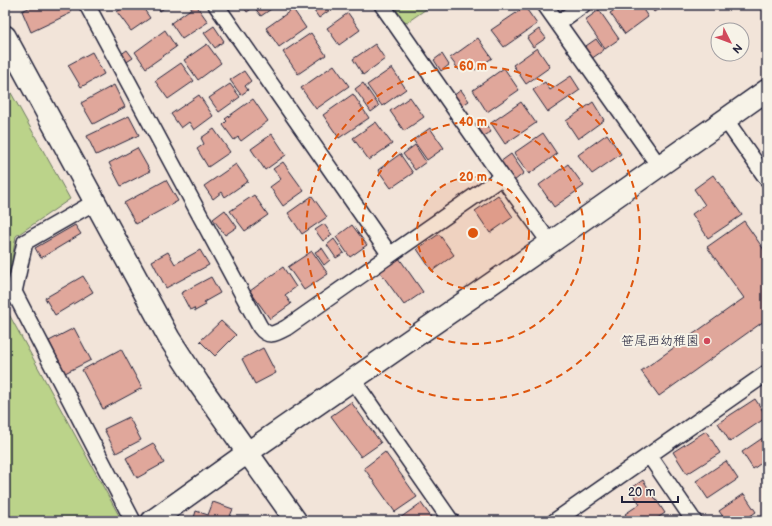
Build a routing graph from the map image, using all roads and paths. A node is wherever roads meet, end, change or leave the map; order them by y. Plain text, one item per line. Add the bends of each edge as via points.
1 (87, 5) edge
2 (216, 5) edge
3 (382, 5) edge
4 (545, 5) edge
5 (583, 5) edge
6 (558, 23) junction
7 (5, 36) edge
8 (767, 90) edge
9 (725, 119) junction
10 (659, 166) junction
11 (502, 177) junction
12 (767, 179) edge
13 (95, 202) junction
14 (550, 243) junction
15 (390, 255) junction
16 (766, 377) edge
17 (353, 380) junction
18 (247, 452) junction
19 (649, 455) junction
20 (133, 521) edge
21 (152, 521) edge
22 (296, 521) edge
23 (451, 521) edge
24 (555, 521) edge
25 (694, 521) edge

1 - 15 street via 264,332 277,333 286,328
2 - 15 street
3 - 11 street
4 - 6 street
5 - 6 street
6 - 10 street
7 - 13 street
8 - 9 street
9 - 10 street
9 - 12 street
10 - 14 street
11 - 14 street
11 - 15 street
13 - 18 street via 169,338
13 - 20 street via 25,242 14,292
14 - 17 street
16 - 19 street
17 - 18 street
17 - 23 street
18 - 21 street
18 - 22 street
19 - 24 street
19 - 25 street

